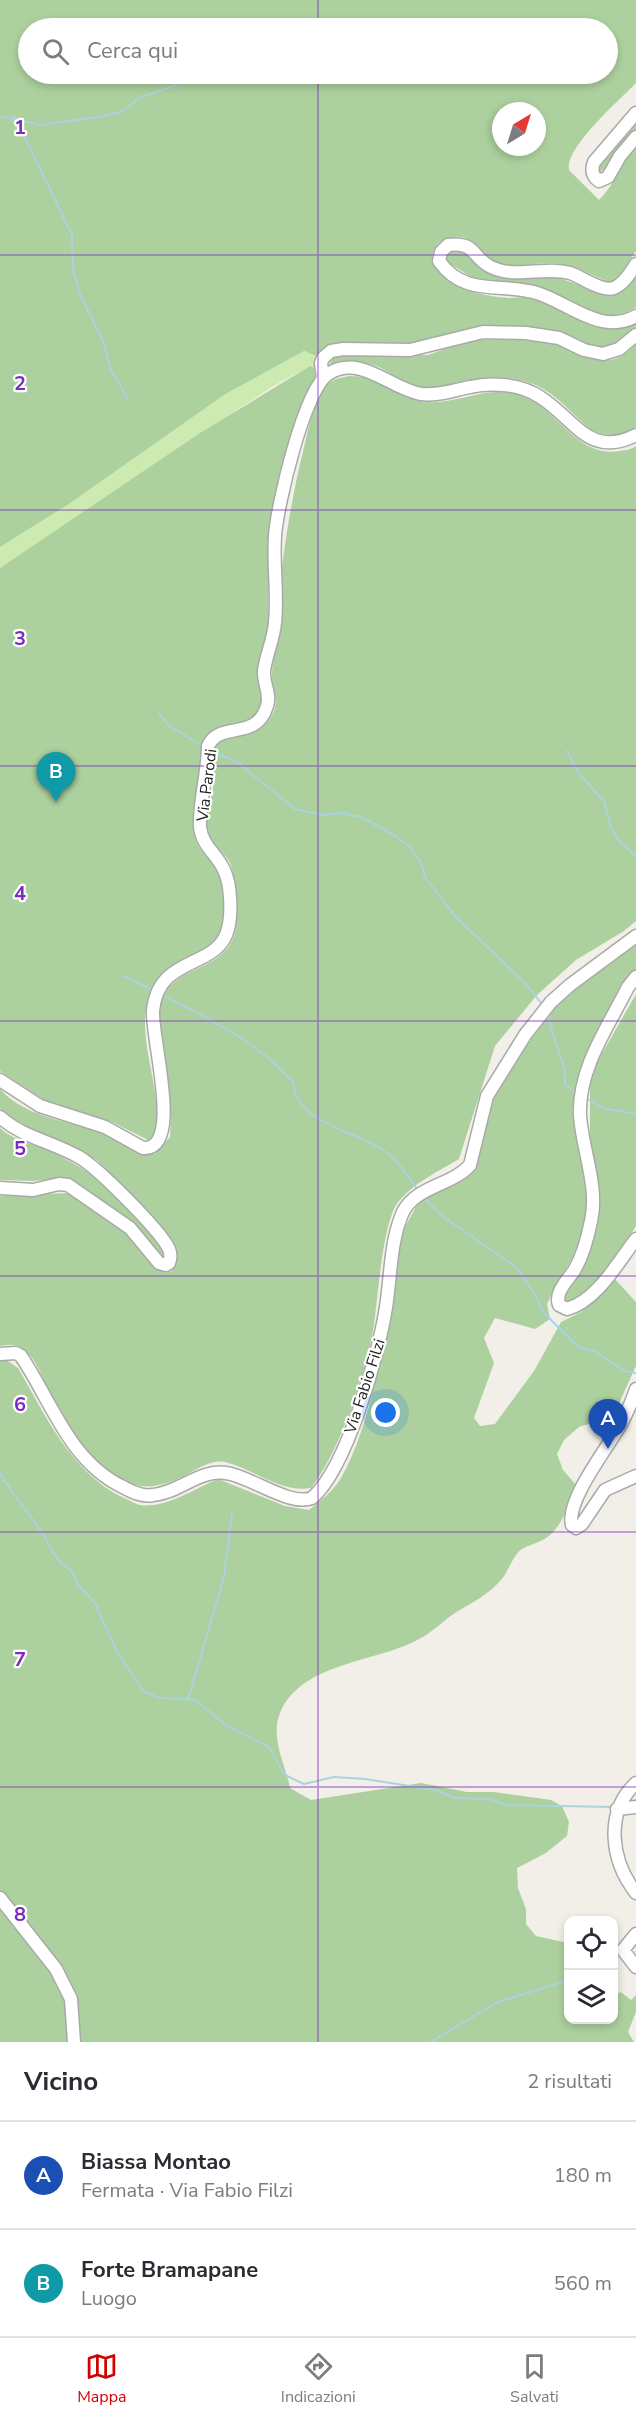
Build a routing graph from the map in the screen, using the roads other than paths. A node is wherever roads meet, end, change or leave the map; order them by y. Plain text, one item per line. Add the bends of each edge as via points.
1 (636, 113) edge
2 (636, 137) edge
3 (636, 264) edge
4 (636, 316) edge
5 (636, 335) edge
6 (324, 378) junction
7 (636, 435) edge
8 (636, 936) edge
9 (636, 977) edge
10 (0, 1080) edge
11 (0, 1118) edge
12 (0, 1188) edge
13 (636, 1239) edge
14 (0, 1354) edge
15 (636, 1389) edge
16 (636, 1476) edge
17 (636, 1784) edge
18 (636, 1807) edge
19 (617, 1809) junction
20 (636, 1893) edge
21 (0, 1898) edge
22 (636, 1934) edge
23 (636, 1967) edge
24 (74, 2042) edge

1 - 2 street via 594,162 595,178 599,181 608,177
3 - 4 street via 618,285 609,288 569,273 492,268 471,248 459,244 443,248 439,261 447,271 476,286 534,292 599,321 616,323
5 - 6 street via 619,349 603,354 559,338 483,332 410,350 343,349 330,351 323,358
6 - 7 street via 336,370 361,368 419,394 486,385 518,388 540,396 595,440 613,444
6 - 10 street, Via Parodi via 295,442 275,535 276,618 264,671 269,701 251,728 219,733 208,746 200,826 207,847 225,871 228,930 207,956 171,973 156,997 153,1016 164,1104 163,1135 155,1144 142,1148 105,1127 40,1107
8 - 14 street, Via Fabio Filzi via 551,1002 496,1078 482,1111 470,1165 420,1195 404,1212 394,1242 383,1327 363,1400 333,1472 312,1498 296,1500 232,1474 216,1472 165,1493 142,1496 99,1474 70,1440 21,1356
9 - 13 street via 582,1084 580,1114 591,1183 592,1218 578,1263 558,1296 559,1305 567,1309 584,1301
11 - 12 street via 96,1168 155,1230 169,1251 170,1263 159,1263 130,1228 68,1185 33,1190
15 - 16 street via 622,1424 577,1500 572,1525 576,1528 582,1524 604,1490
17 - 19 street
18 - 19 street
19 - 20 street via 614,1841
21 - 24 street via 56,1969 71,1999
22 - 23 street via 623,1950

